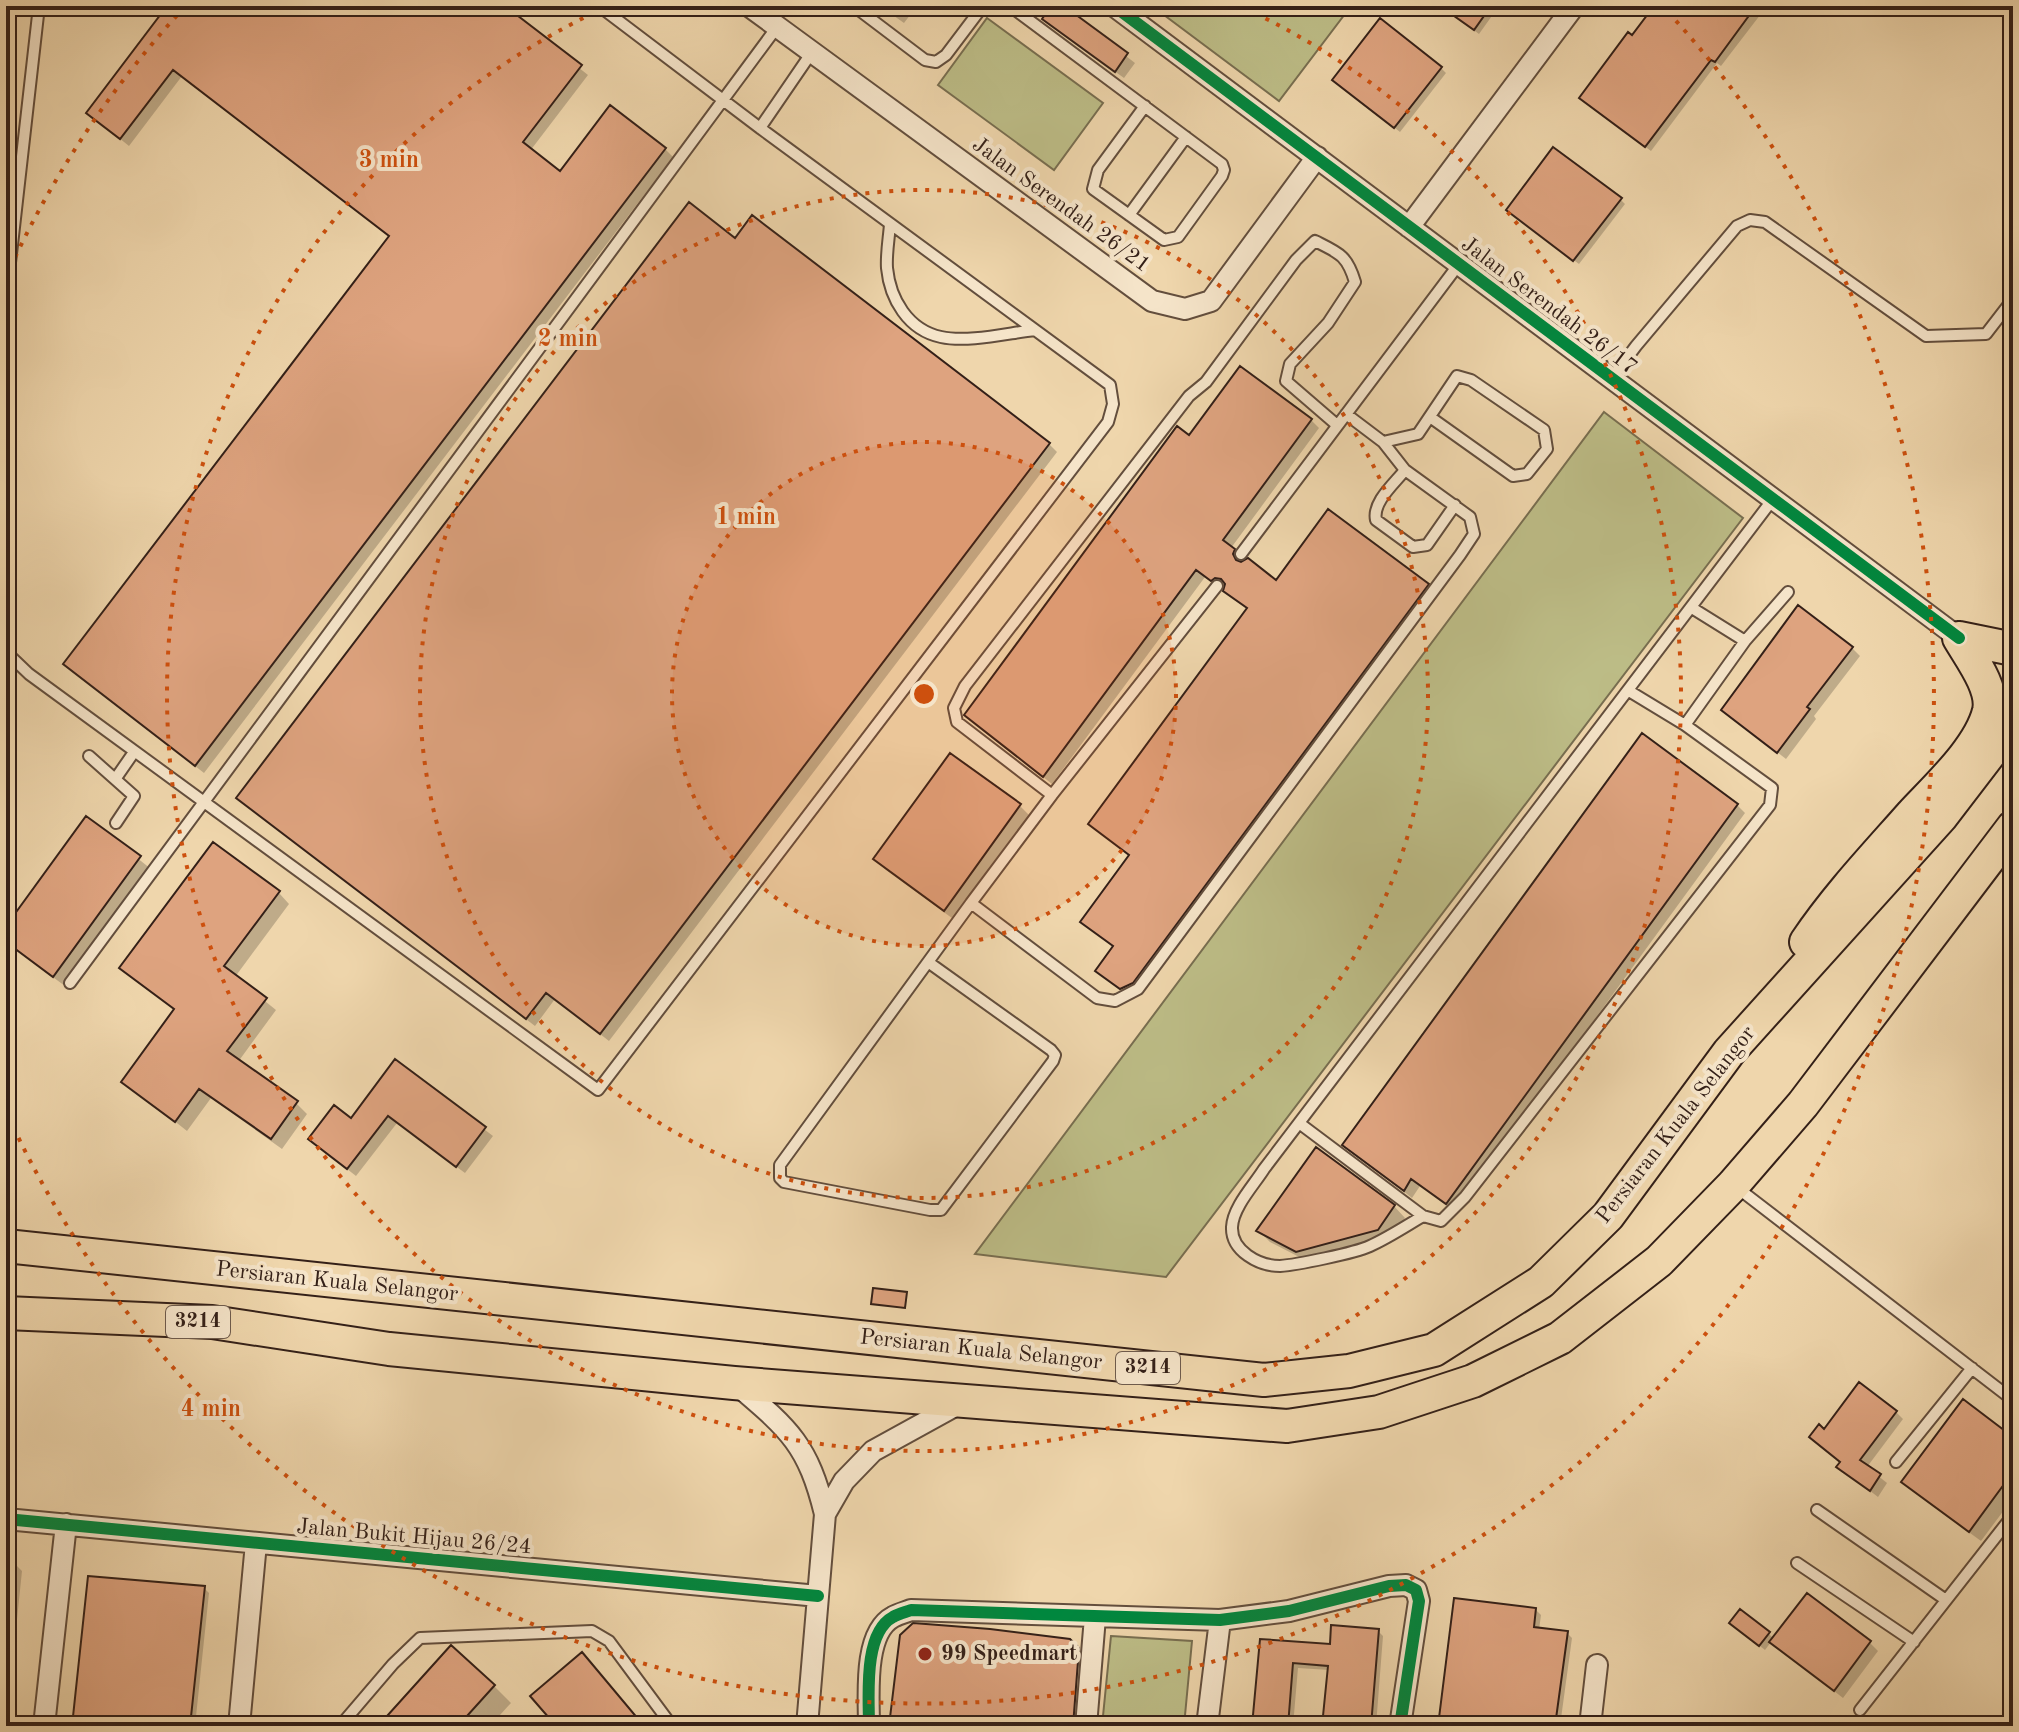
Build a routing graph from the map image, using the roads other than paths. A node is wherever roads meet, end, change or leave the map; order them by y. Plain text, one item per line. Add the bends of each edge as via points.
1 (39, 6) edge
2 (599, 6) edge
3 (749, 6) edge
4 (983, 6) edge
5 (1010, 6) edge
6 (1114, 6) edge
7 (1574, 6) edge
8 (855, 7) edge
9 (777, 27) junction
10 (812, 52) junction
11 (724, 101) junction
12 (1145, 106) junction
13 (760, 128) junction
14 (1186, 137) junction
15 (1317, 157) junction
16 (1129, 215) junction
17 (890, 224) junction
18 (1409, 227) junction
19 (1459, 264) junction
20 (6, 298) edge
21 (2013, 299) edge
22 (1035, 330) junction
23 (1612, 378) junction
24 (1346, 414) junction
25 (1430, 417) junction
26 (1337, 425) junction
27 (1383, 442) junction
28 (1405, 470) junction
29 (1773, 499) junction
30 (1455, 505) junction
31 (1241, 554) dead end
32 (1217, 586) dead end
33 (1788, 592) dead end
34 (1692, 608) junction
35 (1959, 638) junction
36 (1745, 641) junction
37 (2013, 649) edge
38 (6, 652) edge
39 (1629, 691) junction
40 (2013, 723) edge
41 (1685, 725) junction
42 (134, 752) junction
43 (89, 756) dead end
44 (116, 778) junction
45 (1052, 795) junction
46 (204, 803) junction
47 (116, 823) dead end
48 (2013, 827) edge
49 (971, 903) junction
50 (928, 962) junction
51 (70, 983) dead end
52 (1729, 1052) junction
53 (1299, 1123) junction
54 (1733, 1185) junction
55 (1423, 1216) junction
56 (6, 1246) edge
57 (6, 1313) edge
58 (1972, 1368) junction
59 (734, 1383) junction
60 (965, 1400) junction
61 (2013, 1400) edge
62 (1896, 1462) dead end
63 (1817, 1510) dead end
64 (825, 1514) junction
65 (2013, 1515) edge
66 (6, 1519) edge
67 (66, 1524) junction
68 (256, 1543) junction
69 (1797, 1563) dead end
70 (818, 1596) junction
71 (1946, 1600) junction
72 (1095, 1617) junction
73 (1220, 1620) junction
74 (1914, 1642) junction
75 (1597, 1665) dead end
76 (1860, 1710) dead end
77 (44, 1726) edge
78 (239, 1726) edge
79 (340, 1726) edge
80 (672, 1726) edge
81 (807, 1726) edge
82 (869, 1726) edge
83 (1086, 1726) edge
84 (1207, 1726) edge
85 (1400, 1726) edge
86 (1590, 1726) edge

1 - 20 lane
2 - 11 lane
3 - 9 street, Jalan Serendah 26/21
4 - 8 lane via 936,62 925,60
5 - 12 lane
6 - 15 street, Jalan Serendah 26/17
7 - 18 street
9 - 10 street, Jalan Serendah 26/21
9 - 11 lane
10 - 13 lane
10 - 15 street, Jalan Serendah 26/21 via 1152,301 1185,309 1211,301
11 - 13 lane
11 - 46 lane
12 - 14 lane
12 - 16 lane via 1093,181 1093,189
13 - 17 lane
14 - 16 lane
14 - 16 lane via 1224,170 1178,237 1164,240
15 - 18 street, Jalan Serendah 26/17
17 - 22 lane
17 - 22 lane via 887,267 898,306 912,322 940,337
18 - 19 street, Jalan Serendah 26/17
19 - 23 street, Jalan Serendah 26/17
19 - 24 lane
21 - 23 lane via 1986,334 1926,336 1765,222 1750,220 1737,226
22 - 46 lane via 1110,385 1113,404 1108,422 598,1090
23 - 29 street, Jalan Serendah 26/17
24 - 26 lane
24 - 27 lane
25 - 25 lane via 1457,376 1544,430 1547,449 1527,474 1513,476
25 - 27 lane via 1418,434
26 - 31 lane
26 - 45 lane via 1286,381 1290,364 1328,323 1355,282 1350,263 1315,241 1206,382 1189,396 965,686 954,708 957,722
27 - 28 lane
28 - 30 lane
28 - 30 lane via 1374,514 1413,547 1427,545
29 - 34 lane
29 - 35 street, Jalan Serendah 26/17
30 - 49 lane via 1470,517 1474,534 1138,989 1115,1001 1097,998
32 - 45 lane
33 - 36 lane
34 - 36 lane
34 - 39 lane
35 - 37 main road
35 - 52 main road via 1987,690 1990,709 1980,733 1833,903
36 - 41 lane
38 - 42 lane
39 - 41 lane
39 - 53 lane
40 - 52 main road, Persiaran Kuala Selangor / 3214 via 1941,817
41 - 55 lane via 1772,788 1770,805 1465,1197 1441,1221
42 - 44 lane
42 - 46 lane
43 - 44 lane
44 - 47 lane via 134,796
45 - 49 lane
46 - 51 lane
48 - 54 main road, 3214 via 1803,1104
49 - 50 lane
50 - 50 lane via 1051,1050 1053,1061 941,1210 784,1182 780,1165
52 - 56 main road, Persiaran Kuala Selangor / 3214 via 1608,1216 1541,1282 1434,1350 1349,1371 1264,1380
53 - 55 lane
53 - 55 lane via 1238,1209 1233,1239 1246,1255 1279,1266 1361,1250
54 - 58 lane
54 - 60 main road, 3214 via 1659,1261 1560,1338 1473,1381 1379,1412 1287,1426
57 - 59 main road, 3214 via 212,1322 389,1349
58 - 61 lane
58 - 62 lane
59 - 60 main road, 3214
59 - 64 street via 782,1423 804,1452
60 - 64 street via 873,1451 844,1481
63 - 71 lane
64 - 70 street
65 - 71 lane
66 - 67 street, Jalan Bukit Hijau 26/24
67 - 68 street, Jalan Bukit Hijau 26/24
67 - 77 street
68 - 70 street, Jalan Bukit Hijau 26/24
68 - 78 street
69 - 74 lane
70 - 81 street
71 - 74 lane
72 - 73 street
72 - 82 street via 911,1610 891,1618 878,1632 871,1657
72 - 83 street
73 - 84 street
73 - 85 street via 1289,1611 1389,1586 1416,1590 1419,1601
74 - 76 lane
75 - 86 street
79 - 80 lane via 420,1638 592,1631 609,1641

